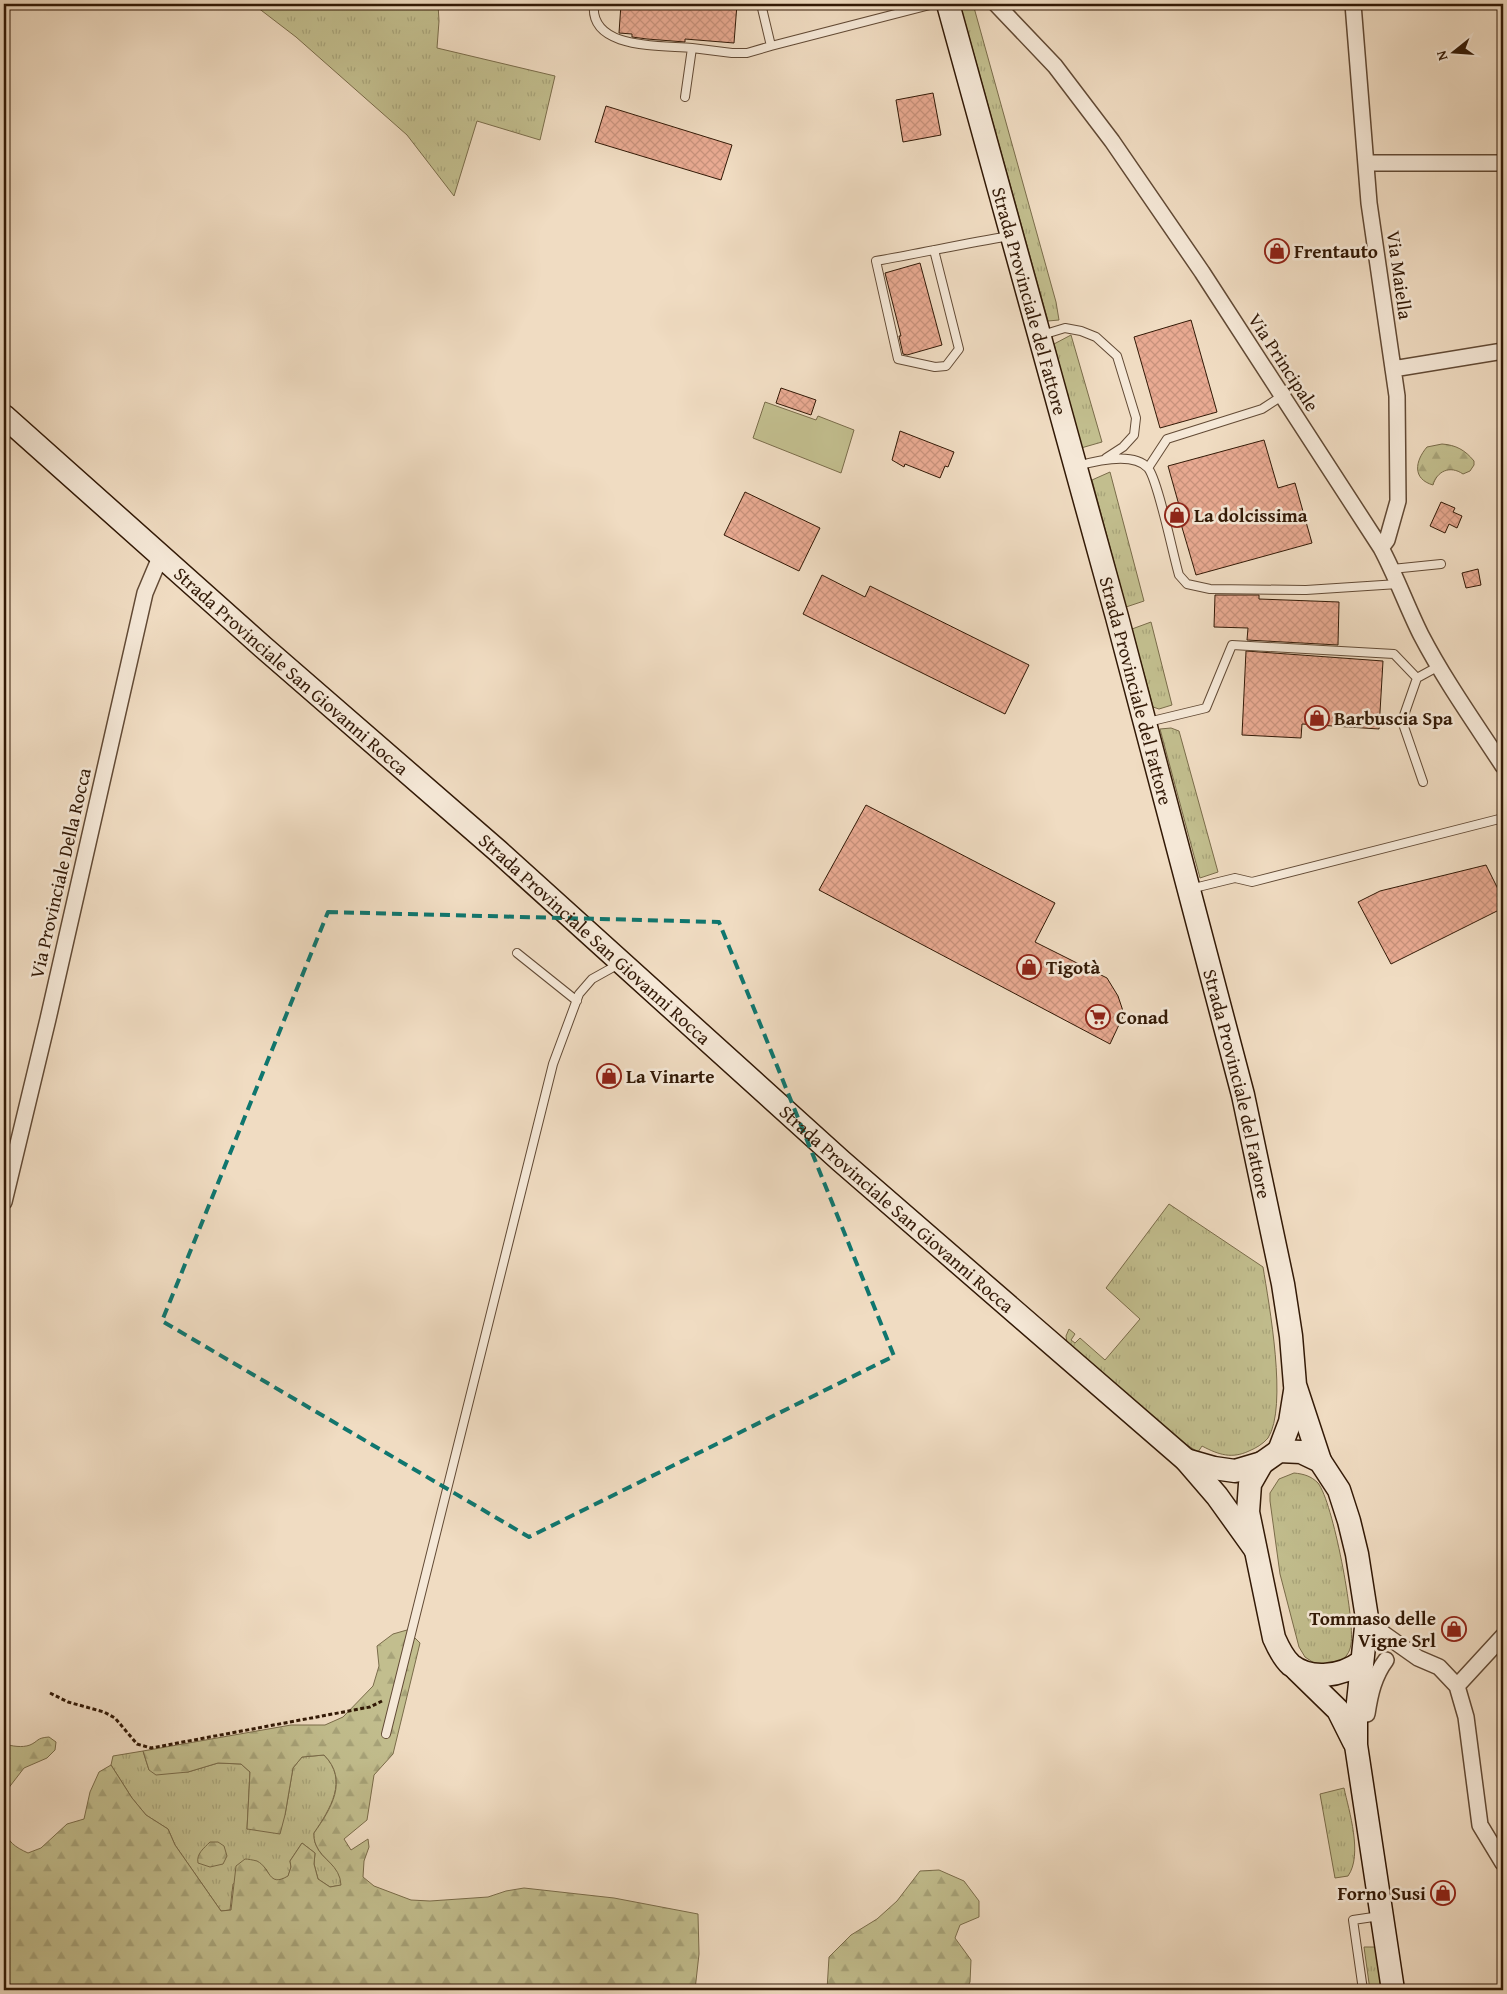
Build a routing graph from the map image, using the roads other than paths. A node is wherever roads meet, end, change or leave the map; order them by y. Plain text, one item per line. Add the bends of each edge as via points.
1 (594, 4) edge
2 (761, 4) edge
3 (934, 4) edge
4 (948, 4) edge
5 (996, 4) edge
6 (1353, 4) edge
7 (771, 46) junction
8 (692, 48) junction
9 (685, 97) dead end
10 (1366, 163) junction
11 (1503, 163) edge
12 (1012, 235) junction
13 (934, 250) junction
14 (1040, 335) junction
15 (1503, 352) edge
16 (1393, 369) junction
17 (1282, 396) junction
18 (4, 416) edge
19 (1106, 458) junction
20 (1076, 466) junction
21 (1148, 468) junction
22 (1380, 548) junction
23 (160, 555) junction
24 (1441, 564) dead end
25 (1392, 569) junction
26 (1398, 584) junction
27 (1439, 666) junction
28 (1417, 678) junction
29 (1145, 723) junction
30 (1503, 766) edge
31 (1423, 782) dead end
32 (1503, 818) edge
33 (1189, 890) junction
34 (517, 953) dead end
35 (622, 962) junction
36 (577, 1001) junction
37 (4, 1202) edge
38 (1296, 1385) junction
39 (1271, 1457) junction
40 (1186, 1460) junction
41 (1320, 1461) junction
42 (1256, 1549) junction
43 (1367, 1618) junction
44 (1503, 1636) edge
45 (1418, 1658) junction
46 (1386, 1660) junction
47 (1361, 1662) junction
48 (1291, 1665) junction
49 (1457, 1686) junction
50 (386, 1734) dead end
51 (1356, 1745) junction
52 (1360, 1776) junction
53 (1503, 1863) edge
54 (1382, 1916) junction
55 (1363, 1990) edge
56 (1393, 1990) edge

1 - 8 lane via 598,25 618,40
2 - 7 lane
3 - 7 lane
4 - 12 main road, Strada Provinciale del Fattore
5 - 17 street, Via Principale via 1055,66 1112,141
6 - 10 street, Via Maiella
7 - 8 lane via 747,53
8 - 9 lane
10 - 11 street
10 - 16 street, Via Maiella
12 - 13 lane
12 - 14 main road, Strada Provinciale del Fattore
13 - 13 lane via 876,261 898,359 935,367 946,366 959,349
14 - 19 lane via 1065,328 1081,331 1096,337 1117,356 1136,418 1134,435
14 - 20 main road, Strada Provinciale del Fattore
15 - 16 street
16 - 22 street, Via Maiella via 1397,396 1398,501 1387,540
17 - 21 lane via 1262,409 1167,439
17 - 22 street, Via Principale
18 - 23 main road, Strada Provinciale San Giovanni Rocca
19 - 20 lane
19 - 21 lane via 1135,461
20 - 29 main road, Strada Provinciale del Fattore
21 - 26 lane via 1155,483 1179,575 1187,584 1210,589 1306,590
22 - 25 street, Via Principale
23 - 35 main road, Strada Provinciale San Giovanni Rocca
23 - 37 street, Via Provinciale Della Rocca via 145,593
24 - 25 lane
25 - 26 street, Via Principale
26 - 27 street, Via Principale
27 - 28 lane
27 - 30 street, Via Principale
28 - 29 lane via 1394,654 1232,645 1206,708
28 - 31 lane via 1402,721
29 - 33 main road, Strada Provinciale del Fattore
32 - 33 lane via 1252,882 1235,878
33 - 38 main road, Strada Provinciale del Fattore via 1243,1094 1266,1200 1283,1284
34 - 36 lane
35 - 36 lane via 592,979
35 - 40 main road, Strada Provinciale San Giovanni Rocca via 841,1161
36 - 50 lane via 553,1064
38 - 39 main road, Strada Provinciale del Fattore via 1290,1422
38 - 41 main road, Strada Provinciale del Fattore
39 - 40 main road, Strada Provinciale San Giovanni Rocca via 1235,1471
39 - 41 main road via 1301,1452
39 - 42 main road, Strada Provinciale del Fattore via 1250,1484 1248,1512
40 - 42 main road, Strada Provinciale San Giovanni Rocca
41 - 43 main road, Strada Provinciale del Fattore via 1339,1490 1349,1521
42 - 48 main road, Strada Provinciale del Fattore via 1274,1638
43 - 45 street
43 - 47 main road, Strada Provinciale del Fattore
44 - 49 street
45 - 46 street
45 - 49 street via 1439,1667
46 - 47 street
46 - 52 street via 1379,1669 1370,1697
47 - 48 main road via 1334,1675 1312,1674
47 - 51 main road
48 - 51 main road via 1338,1710
49 - 53 street via 1466,1717 1480,1825
51 - 52 main road
52 - 54 main road
54 - 55 lane via 1353,1920
54 - 56 main road

